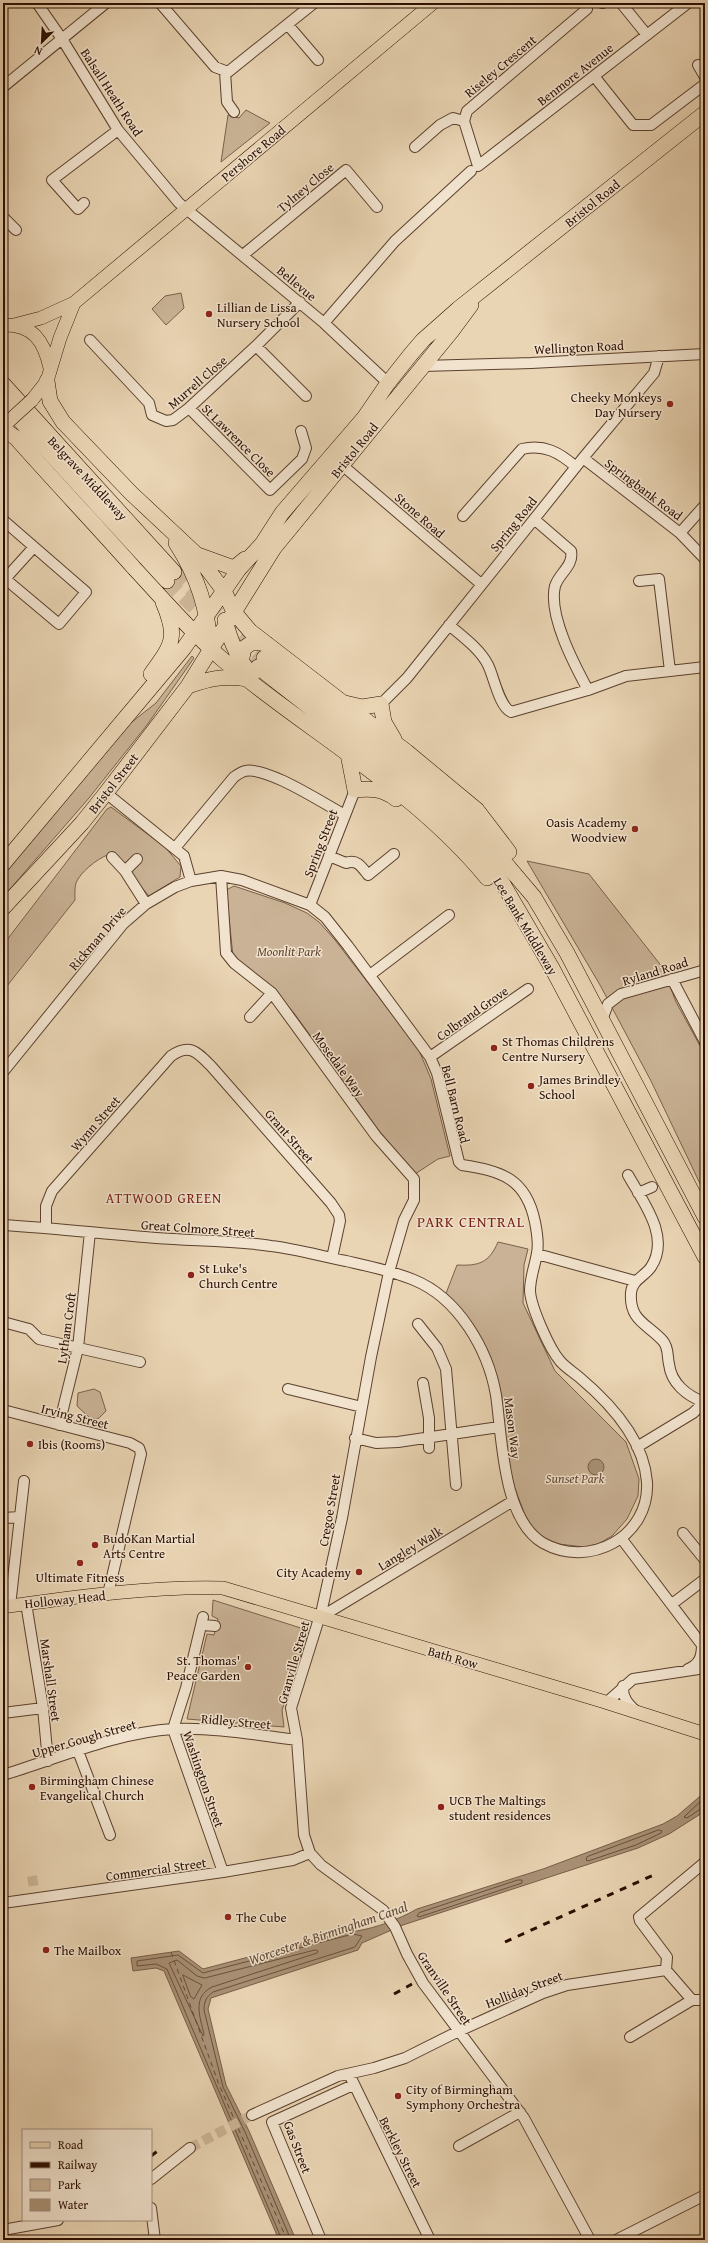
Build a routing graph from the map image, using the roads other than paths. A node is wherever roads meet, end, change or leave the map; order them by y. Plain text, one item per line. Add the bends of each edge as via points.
1 (37, 3) edge
2 (106, 3) edge
3 (160, 3) edge
4 (314, 3) edge
5 (433, 3) edge
6 (582, 3) edge
7 (621, 3) edge
8 (688, 3) edge
9 (288, 26) junction
10 (647, 35) junction
11 (62, 39) junction
12 (318, 60) dead end
13 (698, 65) dead end
14 (225, 72) junction
15 (594, 76) junction
16 (705, 77) edge
17 (705, 84) edge
18 (3, 88) edge
19 (234, 112) dead end
20 (705, 113) edge
21 (464, 121) junction
22 (118, 130) junction
23 (415, 147) dead end
24 (475, 168) junction
25 (84, 203) dead end
26 (377, 207) dead end
27 (186, 209) junction
28 (3, 217) edge
29 (16, 230) dead end
30 (243, 255) junction
31 (479, 293) junction
32 (300, 302) junction
33 (74, 303) junction
34 (324, 323) junction
35 (9, 325) edge
36 (90, 340) dead end
37 (256, 346) junction
38 (411, 354) junction
39 (705, 354) edge
40 (659, 356) junction
41 (438, 360) junction
42 (48, 374) junction
43 (388, 383) junction
44 (3, 384) edge
45 (306, 396) dead end
46 (3, 402) edge
47 (189, 408) junction
48 (5, 425) edge
49 (301, 431) dead end
50 (583, 458) junction
51 (342, 465) junction
52 (576, 467) junction
53 (705, 505) edge
54 (463, 516) dead end
55 (534, 519) junction
56 (3, 520) edge
57 (164, 524) junction
58 (680, 533) junction
59 (262, 544) junction
60 (34, 547) junction
61 (196, 554) junction
62 (705, 559) edge
63 (4, 578) edge
64 (639, 581) dead end
65 (481, 584) junction
66 (224, 591) junction
67 (161, 597) junction
68 (228, 618) junction
69 (208, 620) junction
70 (449, 625) junction
71 (195, 632) junction
72 (211, 649) junction
73 (263, 656) junction
74 (241, 662) junction
75 (705, 666) edge
76 (670, 671) junction
77 (248, 679) junction
78 (188, 686) junction
79 (588, 690) junction
80 (342, 702) junction
81 (381, 704) junction
82 (283, 706) junction
83 (133, 710) junction
84 (397, 744) junction
85 (348, 754) junction
86 (355, 790) junction
87 (106, 793) junction
88 (345, 815) junction
89 (175, 848) junction
90 (464, 851) junction
91 (394, 854) dead end
92 (329, 856) junction
93 (112, 857) dead end
94 (137, 859) dead end
95 (3, 864) edge
96 (125, 871) junction
97 (221, 876) junction
98 (191, 881) junction
99 (534, 897) junction
100 (146, 904) junction
101 (310, 905) junction
102 (3, 908) edge
103 (449, 915) dead end
104 (525, 923) junction
105 (705, 970) edge
106 (370, 975) junction
107 (672, 979) junction
108 (528, 990) dead end
109 (272, 993) junction
110 (250, 1017) dead end
111 (602, 1020) junction
112 (705, 1042) edge
113 (186, 1049) joint
114 (430, 1057) junction
115 (3, 1072) edge
116 (628, 1175) dead end
117 (652, 1187) dead end
118 (638, 1193) junction
119 (705, 1217) edge
120 (3, 1225) edge
121 (46, 1228) junction
122 (90, 1232) junction
123 (537, 1254) junction
124 (705, 1257) edge
125 (332, 1258) junction
126 (389, 1272) junction
127 (635, 1281) junction
128 (3, 1322) edge
129 (418, 1324) dead end
130 (78, 1348) junction
131 (140, 1362) dead end
132 (423, 1383) dead end
133 (288, 1388) dead end
134 (705, 1404) edge
135 (362, 1407) junction
136 (3, 1410) edge
137 (59, 1425) junction
138 (499, 1427) junction
139 (451, 1433) junction
140 (428, 1437) junction
141 (355, 1438) junction
142 (637, 1446) junction
143 (429, 1448) dead end
144 (24, 1481) dead end
145 (456, 1485) dead end
146 (513, 1501) junction
147 (20, 1517) junction
148 (3, 1518) edge
149 (683, 1533) dead end
150 (621, 1538) junction
151 (705, 1560) edge
152 (705, 1579) edge
153 (199, 1587) joint
154 (108, 1594) junction
155 (26, 1603) junction
156 (672, 1604) junction
157 (6, 1606) edge
158 (319, 1618) junction
159 (215, 1626) dead end
160 (703, 1646) edge
161 (705, 1668) edge
162 (683, 1670) junction
163 (623, 1686) junction
164 (607, 1702) junction
165 (43, 1708) junction
166 (3, 1713) edge
167 (639, 1713) junction
168 (173, 1729) junction
169 (705, 1734) edge
170 (297, 1740) junction
171 (78, 1751) junction
172 (48, 1761) junction
173 (3, 1775) edge
174 (110, 1835) dead end
175 (310, 1854) junction
176 (705, 1862) edge
177 (223, 1872) junction
178 (3, 1903) edge
179 (666, 1970) junction
180 (705, 1998) edge
181 (692, 2000) junction
182 (458, 2030) junction
183 (630, 2037) dead end
184 (350, 2074) junction
185 (353, 2085) junction
186 (520, 2112) junction
187 (252, 2115) tunnel mouth
188 (459, 2146) dead end
189 (190, 2148) tunnel mouth
190 (152, 2178) edge
191 (705, 2195) edge
192 (152, 2216) edge
193 (52, 2221) edge
194 (3, 2230) edge
195 (155, 2240) edge
196 (321, 2240) edge
197 (430, 2240) edge
198 (590, 2240) edge
199 (616, 2240) edge

1 - 11 street, Balsall Heath Road
2 - 11 street
3 - 14 street via 215,67
4 - 9 street
5 - 27 main road, Pershore Road
6 - 21 street, Riseley Crescent via 587,10 467,111
7 - 10 street
8 - 10 street, Benmore Avenue
9 - 12 street
9 - 14 street via 235,69
10 - 15 street, Benmore Avenue
11 - 18 street
11 - 22 street, Balsall Heath Road
13 - 16 street
14 - 19 street via 227,102
15 - 17 street via 633,125 651,125
15 - 24 street, Benmore Avenue
20 - 31 highway, Bristol Road
21 - 23 street via 453,118 440,125
21 - 24 street
22 - 25 street via 52,180 78,209
22 - 27 street, Balsall Heath Road
24 - 34 street, Benmore Avenue via 395,241
26 - 30 street, Tylney Close via 346,170
27 - 30 street, Bellevue
27 - 33 main road, Pershore Road
28 - 29 street
30 - 32 street, Bellevue
31 - 38 highway, Bristol Road via 436,328
31 - 41 highway, Bristol Road
32 - 34 street, Bellevue
32 - 37 street, Murrell Close
33 - 35 main road, Pershore Road via 41,318
33 - 42 main road, Pershore Road
34 - 43 street, Bellevue
35 - 42 main road via 30,332 42,343
36 - 47 street, Murrell Close via 149,403 152,415 166,421 172,420
37 - 45 street
37 - 47 street, Murrell Close
38 - 41 highway
38 - 43 highway, Bristol Road
39 - 40 street, Wellington Road
40 - 41 street, Wellington Road
40 - 50 street, Spring Road via 654,373
41 - 51 highway, Bristol Road
42 - 48 main road, Pershore Road, bridge via 32,400
42 - 57 highway via 50,401 63,422
43 - 59 highway, Bristol Road via 364,418 282,513
44 - 46 highway, Belgrave Middleway via 171,577
47 - 49 street, St Lawrence Close via 270,490 302,459 306,448
48 - 67 highway
50 - 52 street, Spring Road
50 - 58 street, Springbank Road
51 - 65 street, Stone Road
51 - 68 highway, Bristol Road via 274,548
52 - 54 street via 549,448 535,446 522,449
52 - 55 street, Spring Road
53 - 58 street
55 - 65 street, Spring Road
55 - 79 street via 571,551 570,562 556,582 557,620 571,659
56 - 60 street
57 - 61 highway
57 - 69 highway via 191,566
58 - 62 street, Springbank Road
59 - 61 highway via 236,568 224,566
59 - 66 highway, Bristol Road
60 - 63 street
60 - 63 street via 86,592 59,624
61 - 66 highway
64 - 76 street via 659,579
65 - 70 street, Spring Road
66 - 68 highway
66 - 69 highway, Bristol Road
67 - 71 highway
67 - 83 highway via 171,627 172,639 165,654 143,685
68 - 69 highway
68 - 72 highway, Bristol Road
68 - 73 highway via 250,631
68 - 74 highway via 235,651
69 - 71 highway, Bristol Road
69 - 72 highway
70 - 79 street via 469,642 487,663 503,706 510,712
70 - 81 street, Spring Road via 407,678
71 - 72 highway
71 - 83 highway
72 - 77 highway
72 - 78 highway, Bristol Street
73 - 74 highway via 253,642 244,648
73 - 80 highway
73 - 99 highway, Lee Bank Middleway via 474,824
73 - 104 highway, Lee Bank Middleway via 467,836 503,884
74 - 82 highway
75 - 76 street
76 - 79 street via 626,676
77 - 78 highway via 232,676 204,680
77 - 82 highway
78 - 87 highway, Bristol Street
80 - 81 highway via 362,707
80 - 84 highway
81 - 84 highway via 384,722
82 - 85 highway
83 - 95 highway
84 - 99 highway via 477,810 503,842 528,882
85 - 86 highway
85 - 90 highway via 407,798
86 - 88 street, Spring Street
86 - 90 highway via 386,791
87 - 89 street
87 - 102 highway, Bristol Street via 82,823
88 - 89 street via 277,778 261,772 244,772 234,777
88 - 92 street, Spring Street
89 - 98 street via 184,856
90 - 104 highway
91 - 92 street via 368,875 359,863 346,863
92 - 101 street, Spring Street
93 - 96 street
94 - 96 street
96 - 100 street
97 - 98 street, Bell Barn Road
97 - 101 street, Bell Barn Road via 242,880
97 - 109 street, Mosedale Way via 226,953 234,963
98 - 100 street, Rickman Drive
99 - 111 highway, Lee Bank Middleway
100 - 115 street, Rickman Drive via 123,924
101 - 106 street, Bell Barn Road via 325,917
103 - 106 street
104 - 124 highway, Lee Bank Middleway via 552,968
105 - 107 street, Ryland Road
106 - 114 street, Bell Barn Road
107 - 111 street, Ryland Road via 621,994 608,1004
107 - 112 street
108 - 114 street, Colbrand Grove
109 - 110 street
109 - 126 street, Mosedale Way via 376,1136 414,1179 414,1200 404,1220
111 - 119 highway, Lee Bank Middleway
113 - 121 street, Wynn Street via 171,1056 52,1191 46,1206
113 - 125 street, Grant Street via 198,1052 335,1209 340,1221
114 - 123 street, Bell Barn Road via 437,1073 459,1162 462,1165 500,1173 513,1180 528,1198 537,1232
116 - 118 street
117 - 118 street
118 - 127 street via 658,1235 658,1251 645,1274
120 - 121 street, Great Colmore Street
121 - 122 street, Great Colmore Street
122 - 125 street, Great Colmore Street via 270,1246
122 - 130 street, Lytham Croft
123 - 127 street
123 - 142 street, Mason Way via 531,1275 531,1299 553,1351 561,1363 601,1398
125 - 126 street, Great Colmore Street
126 - 135 street, Cregoe Street
126 - 138 street, Mason Way via 415,1280 445,1300 468,1327 484,1355 496,1395
127 - 134 street via 631,1292 632,1308 637,1318 664,1341 668,1349 673,1380 693,1398
128 - 130 street via 29,1329 39,1339
129 - 139 street via 437,1348 446,1369
130 - 131 street
130 - 137 street, Lytham Croft
132 - 140 street
133 - 135 street
134 - 142 street
135 - 141 street, Cregoe Street
136 - 137 street, Irving Street
137 - 154 street, Irving Street via 130,1443 139,1448 141,1454
138 - 139 street
138 - 146 street, Mason Way via 501,1450
139 - 140 street
139 - 145 street
140 - 141 street via 376,1443
140 - 143 street
141 - 158 street, Cregoe Street via 342,1518
142 - 150 street, Mason Way via 644,1467 646,1495 636,1521 630,1531
144 - 147 street
146 - 150 street, Mason Way via 531,1533 542,1542 558,1548 581,1554 605,1547
146 - 158 street, Langley Walk
147 - 148 street
147 - 157 street
149 - 151 street
150 - 156 street
152 - 156 street
153 - 154 main road, Holloway Head
153 - 158 main road, Bath Row via 223,1588
154 - 155 main road, Holloway Head
155 - 157 main road, Holloway Head
155 - 165 street, Marshall Street
156 - 160 street
158 - 164 main road, Bath Row
158 - 170 street, Granville Street via 292,1708
159 - 168 street, Washington Street via 203,1621
160 - 162 street via 699,1662
161 - 162 street
162 - 163 street via 633,1679
163 - 164 street
163 - 167 street via 622,1692 628,1704
164 - 167 main road, Bath Row
165 - 166 street
165 - 172 street, Marshall Street
167 - 169 main road, Bath Row
168 - 170 street, Ridley Street via 222,1730
168 - 171 street, Upper Gough Street
168 - 177 street, Washington Street
170 - 175 street, Granville Street via 304,1835
171 - 172 street, Upper Gough Street
171 - 174 street
172 - 173 street, Upper Gough Street
175 - 177 street, Commercial Street via 293,1860
175 - 182 street, Granville Street via 321,1865 383,1910 416,1971
176 - 179 street via 639,1917 640,1922 668,1957
177 - 178 street, Commercial Street via 35,1894
179 - 181 street
179 - 182 street, Holliday Street via 567,1985 514,2004
180 - 181 street
181 - 183 street
182 - 184 street, Holliday Street via 405,2058
182 - 186 street, Granville Street
184 - 185 street, Berkley Street
184 - 187 street, Holliday Street via 338,2076
185 - 196 street, Gas Street via 272,2122
185 - 197 street, Berkley Street
186 - 188 street
186 - 198 street, Granville Street
189 - 190 street
191 - 199 street
192 - 195 street
193 - 194 street

